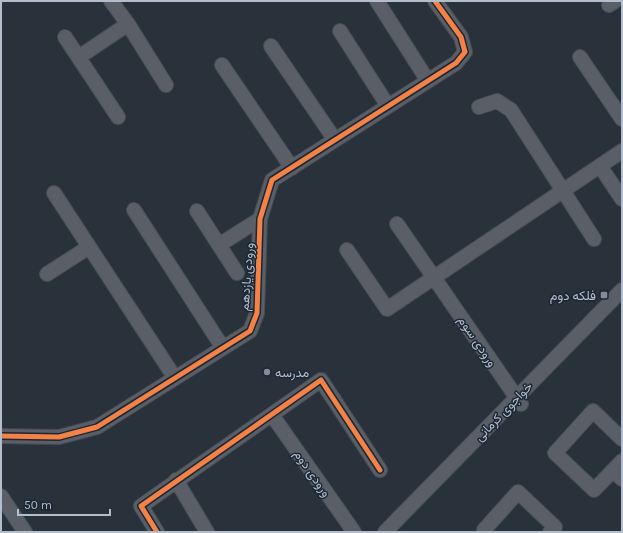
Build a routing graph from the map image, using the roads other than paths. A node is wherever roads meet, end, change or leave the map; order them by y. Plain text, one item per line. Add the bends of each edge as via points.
1 (111, 1) edge
2 (377, 1) edge
3 (435, 1) edge
4 (128, 24) junction
5 (340, 31) dead end
6 (65, 37) dead end
7 (271, 46) dead end
8 (78, 57) junction
9 (580, 57) dead end
10 (222, 65) dead end
11 (428, 81) junction
12 (166, 85) dead end
13 (388, 106) junction
14 (479, 106) dead end
15 (118, 117) dead end
16 (622, 119) edge
17 (335, 140) junction
18 (622, 151) edge
19 (600, 166) junction
20 (292, 168) junction
21 (562, 191) junction
22 (54, 193) dead end
23 (622, 199) edge
24 (134, 210) dead end
25 (197, 211) dead end
26 (260, 220) junction
27 (398, 224) dead end
28 (594, 239) dead end
29 (218, 245) junction
30 (90, 246) junction
31 (347, 250) dead end
32 (237, 273) dead end
33 (47, 274) dead end
34 (434, 278) junction
35 (622, 290) edge
36 (622, 300) edge
37 (223, 348) junction
38 (176, 378) junction
39 (519, 401) junction
40 (272, 415) junction
41 (1, 436) edge
42 (622, 439) edge
43 (380, 470) dead end
44 (619, 470) edge
45 (176, 480) junction
46 (1, 496) edge
47 (25, 532) edge
48 (157, 532) edge
49 (207, 532) edge
50 (354, 532) edge
51 (385, 532) edge
52 (398, 532) edge
53 (486, 532) edge
54 (550, 532) edge

1 - 4 street
2 - 11 street
3 - 11 street, ورودی یازدهم via 461,37 466,52 456,63
4 - 8 street
4 - 12 street
5 - 13 street
6 - 8 street
7 - 17 street
8 - 15 street
9 - 16 street
10 - 20 street
11 - 13 street, ورودی یازدهم
13 - 17 street, ورودی یازدهم
14 - 21 street via 497,101 511,110
17 - 20 street, ورودی یازدهم
18 - 19 street
19 - 21 street
19 - 23 street
20 - 26 street, ورودی یازدهم via 272,180
21 - 28 street
21 - 34 street
22 - 30 street
24 - 37 street
25 - 29 street
26 - 29 street
26 - 37 street, ورودی یازدهم via 257,313 250,331
27 - 34 street, ورودی سوم
29 - 32 street
30 - 33 street
30 - 38 street
31 - 34 street via 387,309
34 - 39 street, ورودی سوم
35 - 39 street, خواجوی کرمانی
36 - 39 street, خواجوی کرمانی
37 - 38 street, ورودی یازدهم
38 - 41 street, ورودی یازدهم via 97,427 59,437
39 - 51 street, خواجوی کرمانی
39 - 52 street, خواجوی کرمانی
40 - 43 street via 321,380
40 - 45 street
40 - 50 street, ورودی دوم
42 - 44 street via 593,411 555,452 594,490
45 - 48 street via 141,506
45 - 49 street
46 - 47 street
53 - 54 street via 484,530 518,492 555,527

